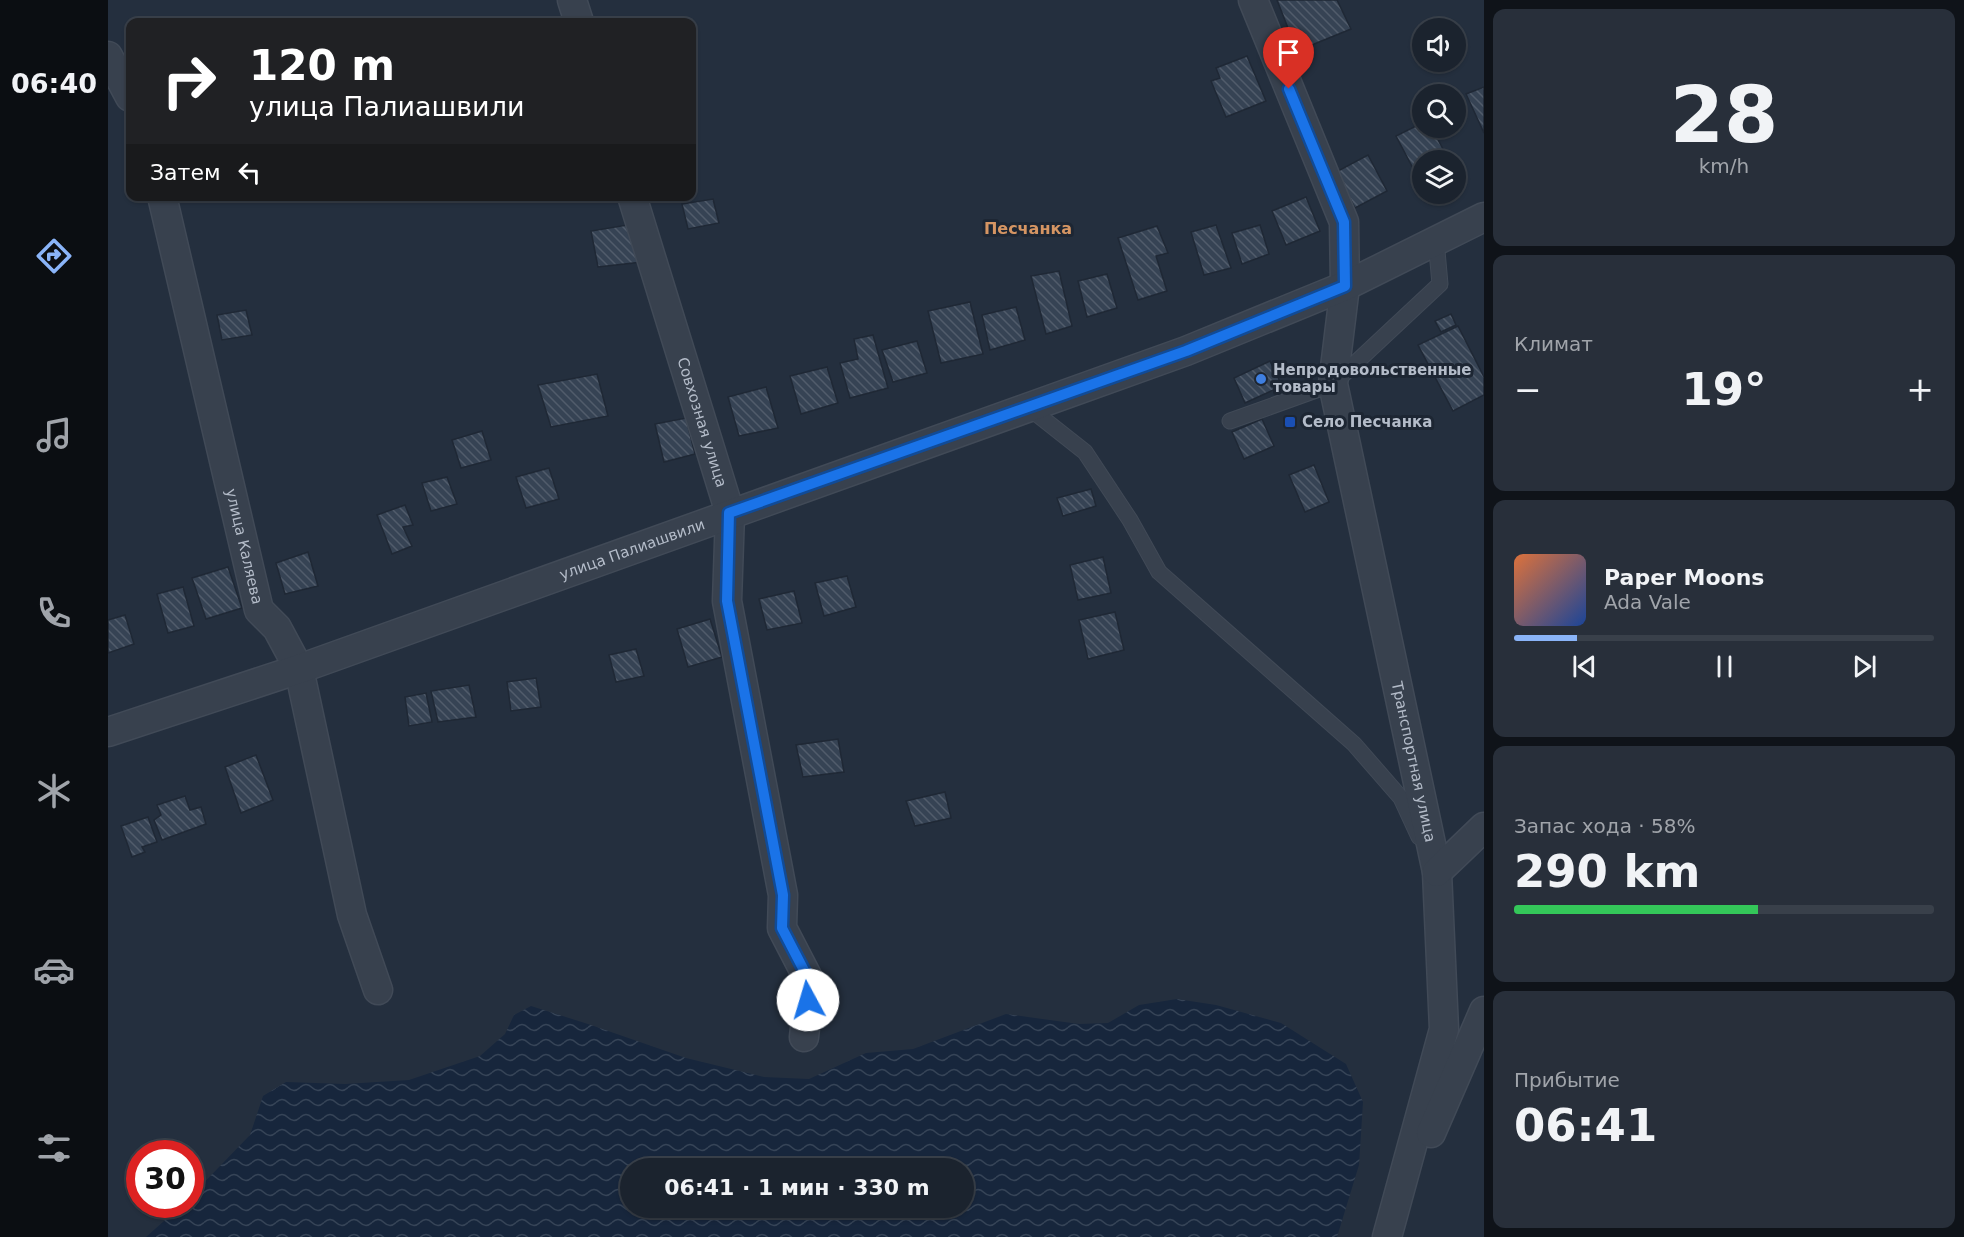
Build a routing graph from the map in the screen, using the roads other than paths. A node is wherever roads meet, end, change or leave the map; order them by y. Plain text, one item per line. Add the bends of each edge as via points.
1 (572, 0) edge
2 (1253, 0) edge
3 (578, 18) edge
4 (108, 56) edge
5 (126, 90) edge
6 (163, 201) edge
7 (634, 201) edge
8 (1484, 217) edge
9 (1436, 240) junction
10 (1345, 286) junction
11 (1333, 384) junction
12 (1028, 407) junction
13 (1230, 421) dead end
14 (729, 513) junction
15 (299, 669) junction
16 (108, 732) edge
17 (1484, 827) edge
18 (1437, 873) junction
19 (378, 990) dead end
20 (1484, 1011) edge
21 (804, 1037) dead end
22 (1390, 1229) edge

1 - 3 street
2 - 10 street, Транспортная улица via 1344,222
4 - 5 street
6 - 15 street, улица Каляева via 260,610 277,628
7 - 14 street, Совхозная улица
8 - 9 street, улица Палиашвили
9 - 10 street, улица Палиашвили
9 - 11 lane via 1440,284
10 - 11 street, Транспортная улица
10 - 12 street, улица Палиашвили via 1186,351
11 - 13 lane
11 - 18 street, Транспортная улица
12 - 14 street, улица Палиашвили
12 - 18 lane via 1085,452 1159,572 1354,744 1401,798
14 - 15 street, улица Палиашвили
14 - 21 street, Совхозная улица via 727,601 783,895 782,928 810,982
15 - 16 street, улица Палиашвили
15 - 19 street, улица Каляева via 352,915
17 - 18 street
18 - 22 street, Транспортная улица via 1444,1029
20 - 22 street

